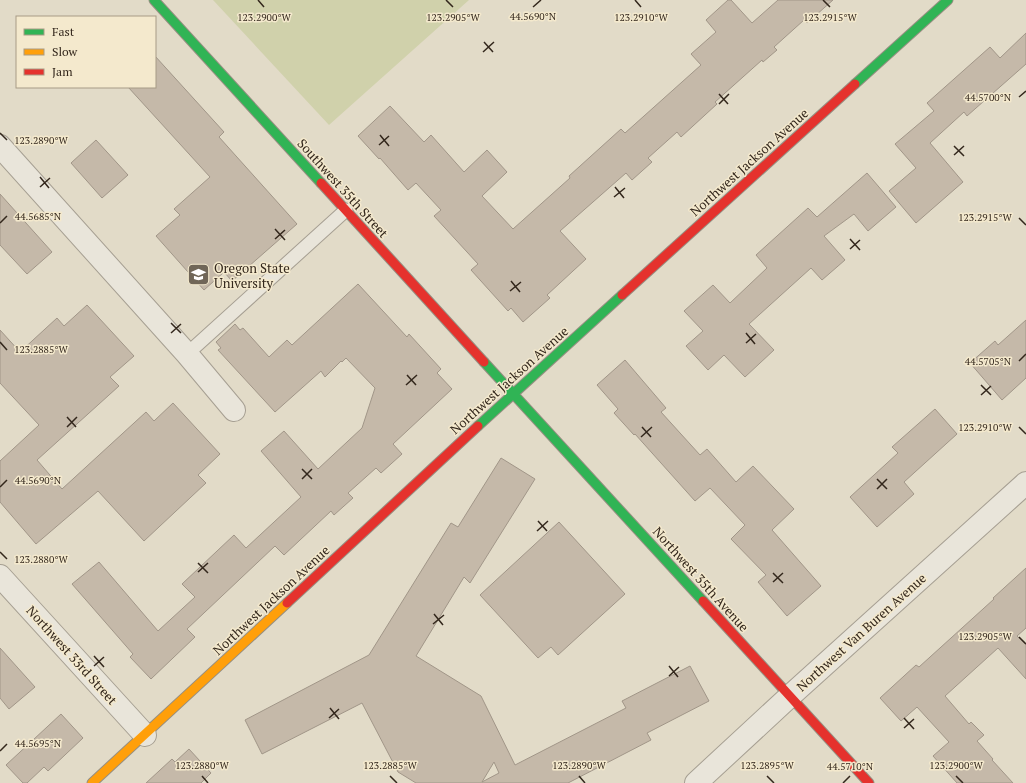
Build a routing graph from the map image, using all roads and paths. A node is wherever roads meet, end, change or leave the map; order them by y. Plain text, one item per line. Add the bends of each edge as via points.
1 (154, 0) edge
2 (948, 0) edge
3 (0, 146) edge
4 (346, 210) junction
5 (187, 354) junction
6 (513, 393) junction
7 (234, 410) dead end
8 (1026, 483) edge
9 (0, 576) edge
10 (790, 696) junction
11 (144, 735) junction
12 (92, 783) edge
13 (696, 783) edge
14 (869, 783) edge

1 - 4 street, Southwest 35th Street
2 - 6 street, Northwest Jackson Avenue
3 - 5 street
4 - 5 lane
4 - 6 street, Southwest 35th Street
5 - 7 street
6 - 10 street, Northwest 35th Avenue
6 - 11 street, Northwest Jackson Avenue
8 - 10 street, Northwest Van Buren Avenue
9 - 11 street, Northwest 33rd Street
10 - 13 street, Northwest Van Buren Avenue
10 - 14 street, Northwest 35th Avenue
11 - 12 street, Northwest Jackson Avenue

